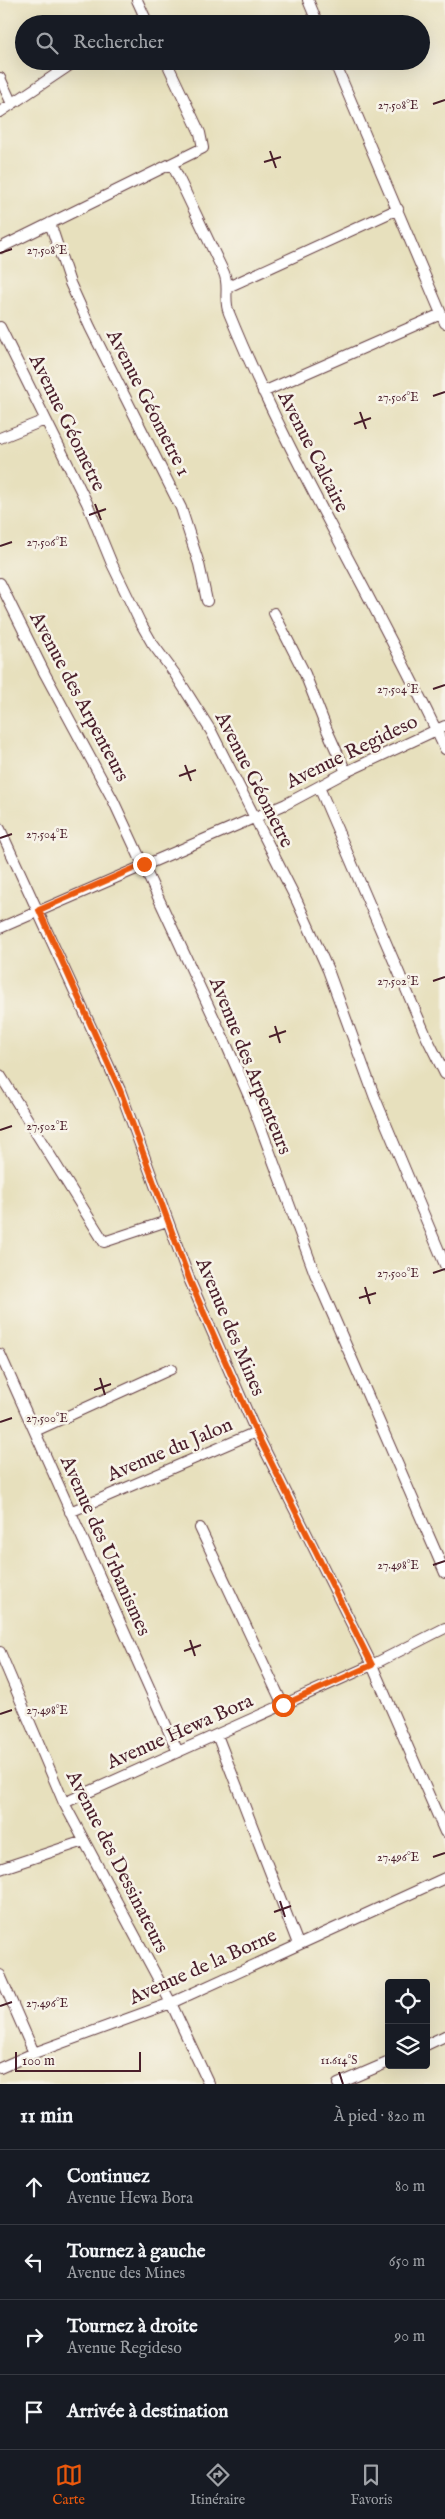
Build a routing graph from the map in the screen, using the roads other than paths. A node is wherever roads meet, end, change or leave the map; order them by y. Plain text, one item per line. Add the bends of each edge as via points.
1 (137, 0) edge
2 (308, 0) edge
3 (144, 15) edge
4 (314, 15) edge
5 (63, 70) edge
6 (170, 70) edge
7 (338, 70) edge
8 (0, 78) edge
9 (12, 104) junction
10 (0, 112) edge
11 (172, 164) junction
12 (398, 209) junction
13 (50, 222) junction
14 (0, 248) edge
15 (228, 287) junction
16 (443, 318) edge
17 (0, 327) edge
18 (263, 392) junction
19 (44, 420) junction
20 (0, 438) edge
21 (0, 583) edge
22 (207, 601) dead end
23 (274, 613) dead end
24 (440, 728) edge
25 (445, 749) edge
26 (346, 772) junction
27 (319, 787) junction
28 (254, 819) junction
29 (0, 829) edge
30 (144, 864) junction
31 (39, 910) junction
32 (0, 928) edge
33 (445, 1074) edge
34 (0, 1075) edge
35 (167, 1221) junction
36 (445, 1265) edge
37 (0, 1354) edge
38 (172, 1369) dead end
39 (35, 1431) junction
40 (256, 1432) junction
41 (70, 1512) junction
42 (200, 1528) dead end
43 (445, 1573) edge
44 (445, 1628) edge
45 (0, 1652) edge
46 (2, 1665) edge
47 (372, 1665) junction
48 (283, 1705) junction
49 (217, 1734) junction
50 (178, 1752) junction
51 (64, 1803) junction
52 (445, 1832) edge
53 (84, 1841) junction
54 (0, 1869) edge
55 (445, 1878) edge
56 (298, 1944) junction
57 (0, 1975) edge
58 (171, 2003) junction
59 (445, 2036) edge
60 (430, 2043) edge
61 (34, 2053) junction
62 (385, 2064) edge
63 (0, 2068) edge
64 (209, 2084) edge
65 (338, 2084) edge

1 - 3 street
2 - 4 street
5 - 9 street
6 - 11 street via 204,145
7 - 12 street
8 - 9 street
9 - 10 street
11 - 13 street
11 - 15 street, Avenue Calcaire
12 - 15 street
12 - 16 street
13 - 14 street
13 - 22 street, Avenue Géometre 1 via 70,283 90,328 178,501 200,564
15 - 18 street, Avenue Calcaire via 225,303
16 - 18 street
17 - 19 street, Avenue Géometre
18 - 24 street, Avenue Calcaire
19 - 20 street
19 - 28 street, Avenue Géometre via 87,503 140,622 203,716
21 - 30 street, Avenue des Arpenteurs
23 - 26 street via 305,674
24 - 25 street, Avenue Calcaire
24 - 26 street, Avenue Regideso
26 - 27 street, Avenue Regideso
27 - 28 street, Avenue Regideso
27 - 33 street
28 - 30 street, Avenue Regideso
28 - 36 street, Avenue Géometre via 328,970 375,1098
29 - 31 street, Avenue des Mines
30 - 31 street, Avenue Regideso
30 - 43 street, Avenue des Arpenteurs via 228,1046 315,1274
31 - 32 street, Avenue Regideso
31 - 35 street, Avenue des Mines via 120,1090
34 - 35 street via 104,1242
35 - 40 street, Avenue des Mines
37 - 39 street, Avenue des Urbanismes
38 - 39 street
39 - 41 street, Avenue des Urbanismes
40 - 41 street, Avenue du Jalon
40 - 47 street, Avenue des Mines
41 - 50 street, Avenue des Urbanismes
42 - 48 street
44 - 47 street, Avenue Hewa Bora
45 - 46 street, Avenue des Dessinateurs
46 - 51 street, Avenue des Dessinateurs
47 - 48 street, Avenue Hewa Bora
47 - 52 street, Avenue des Mines
48 - 49 street, Avenue Hewa Bora
49 - 50 street, Avenue Hewa Bora
49 - 56 street
50 - 51 street, Avenue Hewa Bora
51 - 53 street, Avenue des Dessinateurs
53 - 54 street
53 - 58 street, Avenue des Dessinateurs
55 - 56 street, Avenue de la Borne
56 - 58 street, Avenue de la Borne
57 - 61 street
58 - 61 street, Avenue de la Borne
58 - 64 street, Avenue des Dessinateurs
59 - 60 street
61 - 63 street, Avenue de la Borne
62 - 65 street

